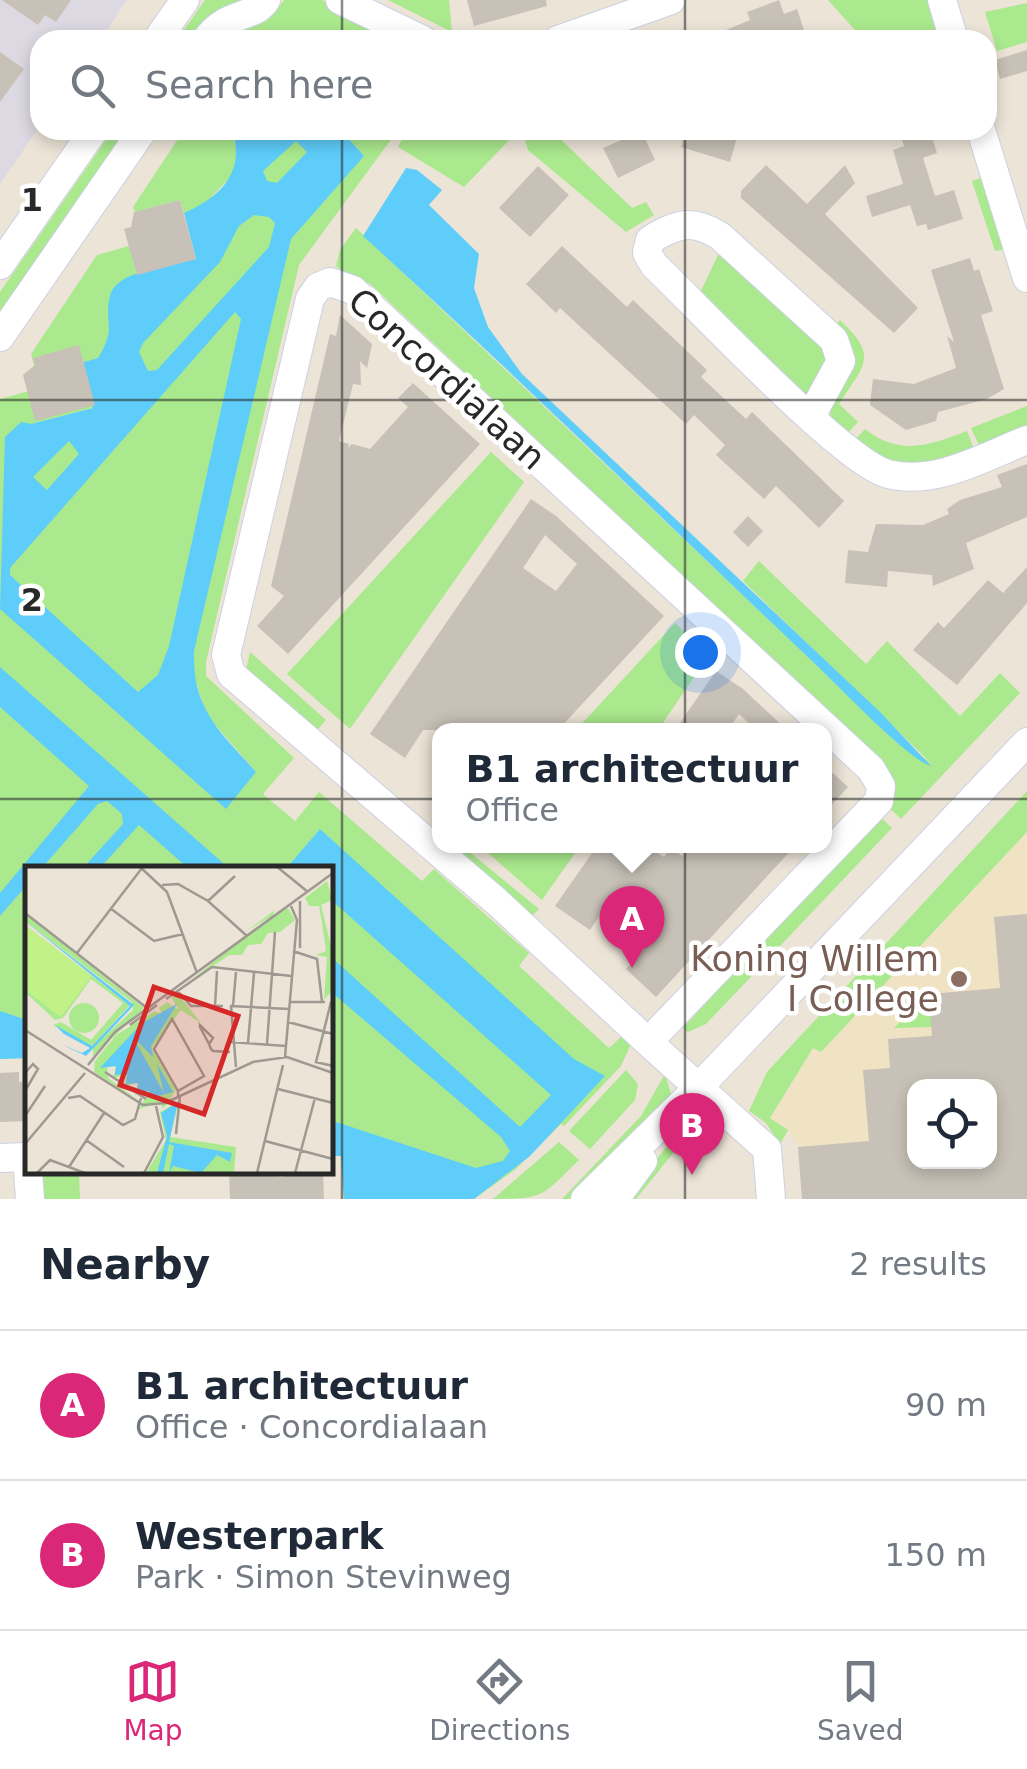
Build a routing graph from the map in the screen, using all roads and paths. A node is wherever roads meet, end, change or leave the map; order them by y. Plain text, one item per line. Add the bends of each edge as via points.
1 (185, 0) edge
2 (266, 0) edge
3 (340, 0) edge
4 (671, 0) edge
5 (942, 0) edge
6 (164, 30) edge
7 (213, 30) edge
8 (402, 30) edge
9 (586, 30) edge
10 (951, 30) edge
11 (87, 140) edge
12 (137, 140) edge
13 (984, 140) edge
14 (2, 257) edge
15 (1027, 278) edge
16 (0, 337) edge
17 (811, 416) junction
18 (1027, 440) edge
19 (821, 723) edge
20 (832, 733) edge
21 (1027, 742) edge
22 (432, 846) edge
23 (832, 851) edge
24 (440, 853) edge
25 (830, 853) edge
26 (648, 1042) junction
27 (698, 1088) junction
28 (25, 1157) edge
29 (0, 1158) edge
30 (28, 1174) edge
31 (30, 1199) edge
32 (585, 1199) edge
33 (615, 1199) edge
34 (772, 1199) edge

1 - 6 street
2 - 7 street via 262,8
3 - 8 street
4 - 9 street
5 - 10 street
11 - 14 street
12 - 16 street
13 - 15 street
17 - 17 street via 654,266 650,240 671,226 701,224 834,340 841,361
17 - 18 street via 858,459 886,474 948,472
19 - 22 street, Concordialaan via 354,290 330,282 310,300 226,654 231,674
20 - 23 street, Concordialaan via 881,786 875,806
21 - 27 street
24 - 26 street, Concordialaan
25 - 26 street, Concordialaan
26 - 27 street, Concordialaan
27 - 32 street
27 - 33 street
27 - 34 street, Concordialaan via 767,1149
28 - 29 street
30 - 31 street

